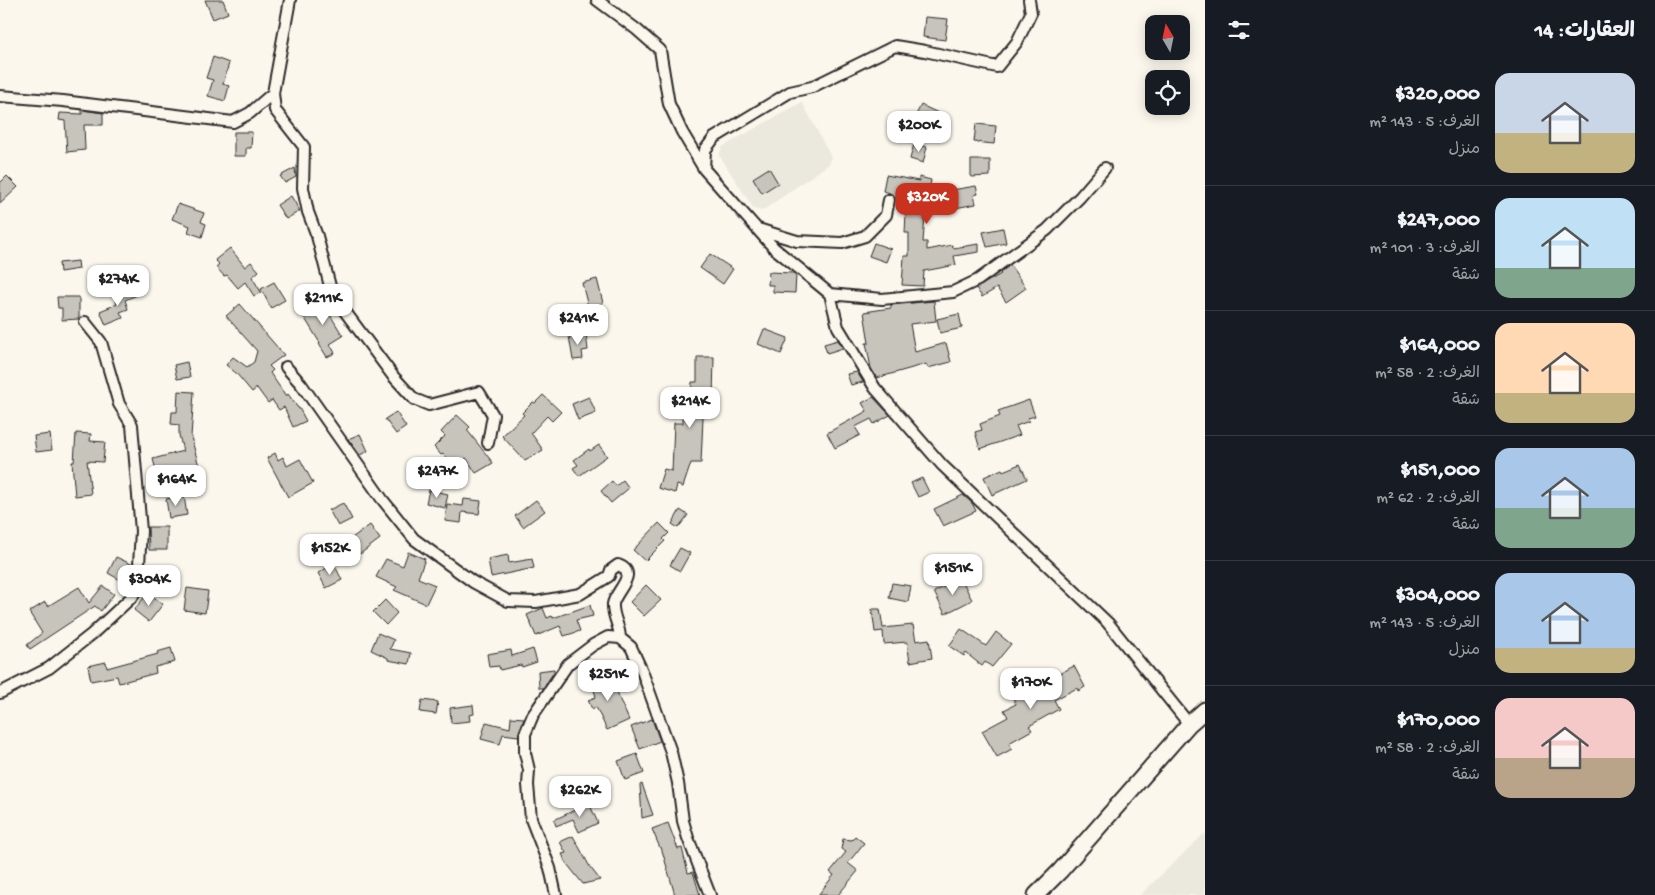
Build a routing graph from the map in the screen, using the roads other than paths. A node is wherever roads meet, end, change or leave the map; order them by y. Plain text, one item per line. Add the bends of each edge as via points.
1 (290, 0) edge
2 (597, 0) edge
3 (1029, 0) edge
4 (272, 93) junction
5 (0, 96) edge
6 (1104, 168) dead end
7 (704, 169) junction
8 (889, 200) dead end
9 (757, 229) junction
10 (830, 294) junction
11 (85, 322) dead end
12 (286, 367) dead end
13 (488, 443) dead end
14 (620, 638) junction
15 (0, 693) edge
16 (1205, 710) edge
17 (1189, 724) junction
18 (556, 895) edge
19 (710, 895) edge
20 (1036, 895) edge

1 - 4 street
2 - 7 street via 660,50 669,104
3 - 7 street via 1031,13 1016,42 997,67 895,46 812,87 790,92 714,138 705,150
4 - 5 street via 250,113 233,122
4 - 13 street via 274,110 304,147 303,188 332,294 414,399 429,405 479,392 493,415
6 - 10 street via 1046,230 978,280 953,292 882,299
7 - 9 street
8 - 9 street via 886,215 865,236 842,243 797,241
9 - 10 street via 774,248
10 - 17 street via 838,327 875,388 942,465 1108,624
11 - 15 street via 101,342 119,404 132,425 141,531 138,581 132,596 92,634 49,668
12 - 14 street via 302,384 382,499 414,539 473,582 508,600 536,602 580,594 609,576 610,570 618,565 624,567 628,577 613,603
14 - 18 street via 608,637 568,664 533,715 525,734 530,819 550,868
14 - 19 street via 631,647 658,713 671,752 688,838
16 - 17 main road
17 - 20 main road

